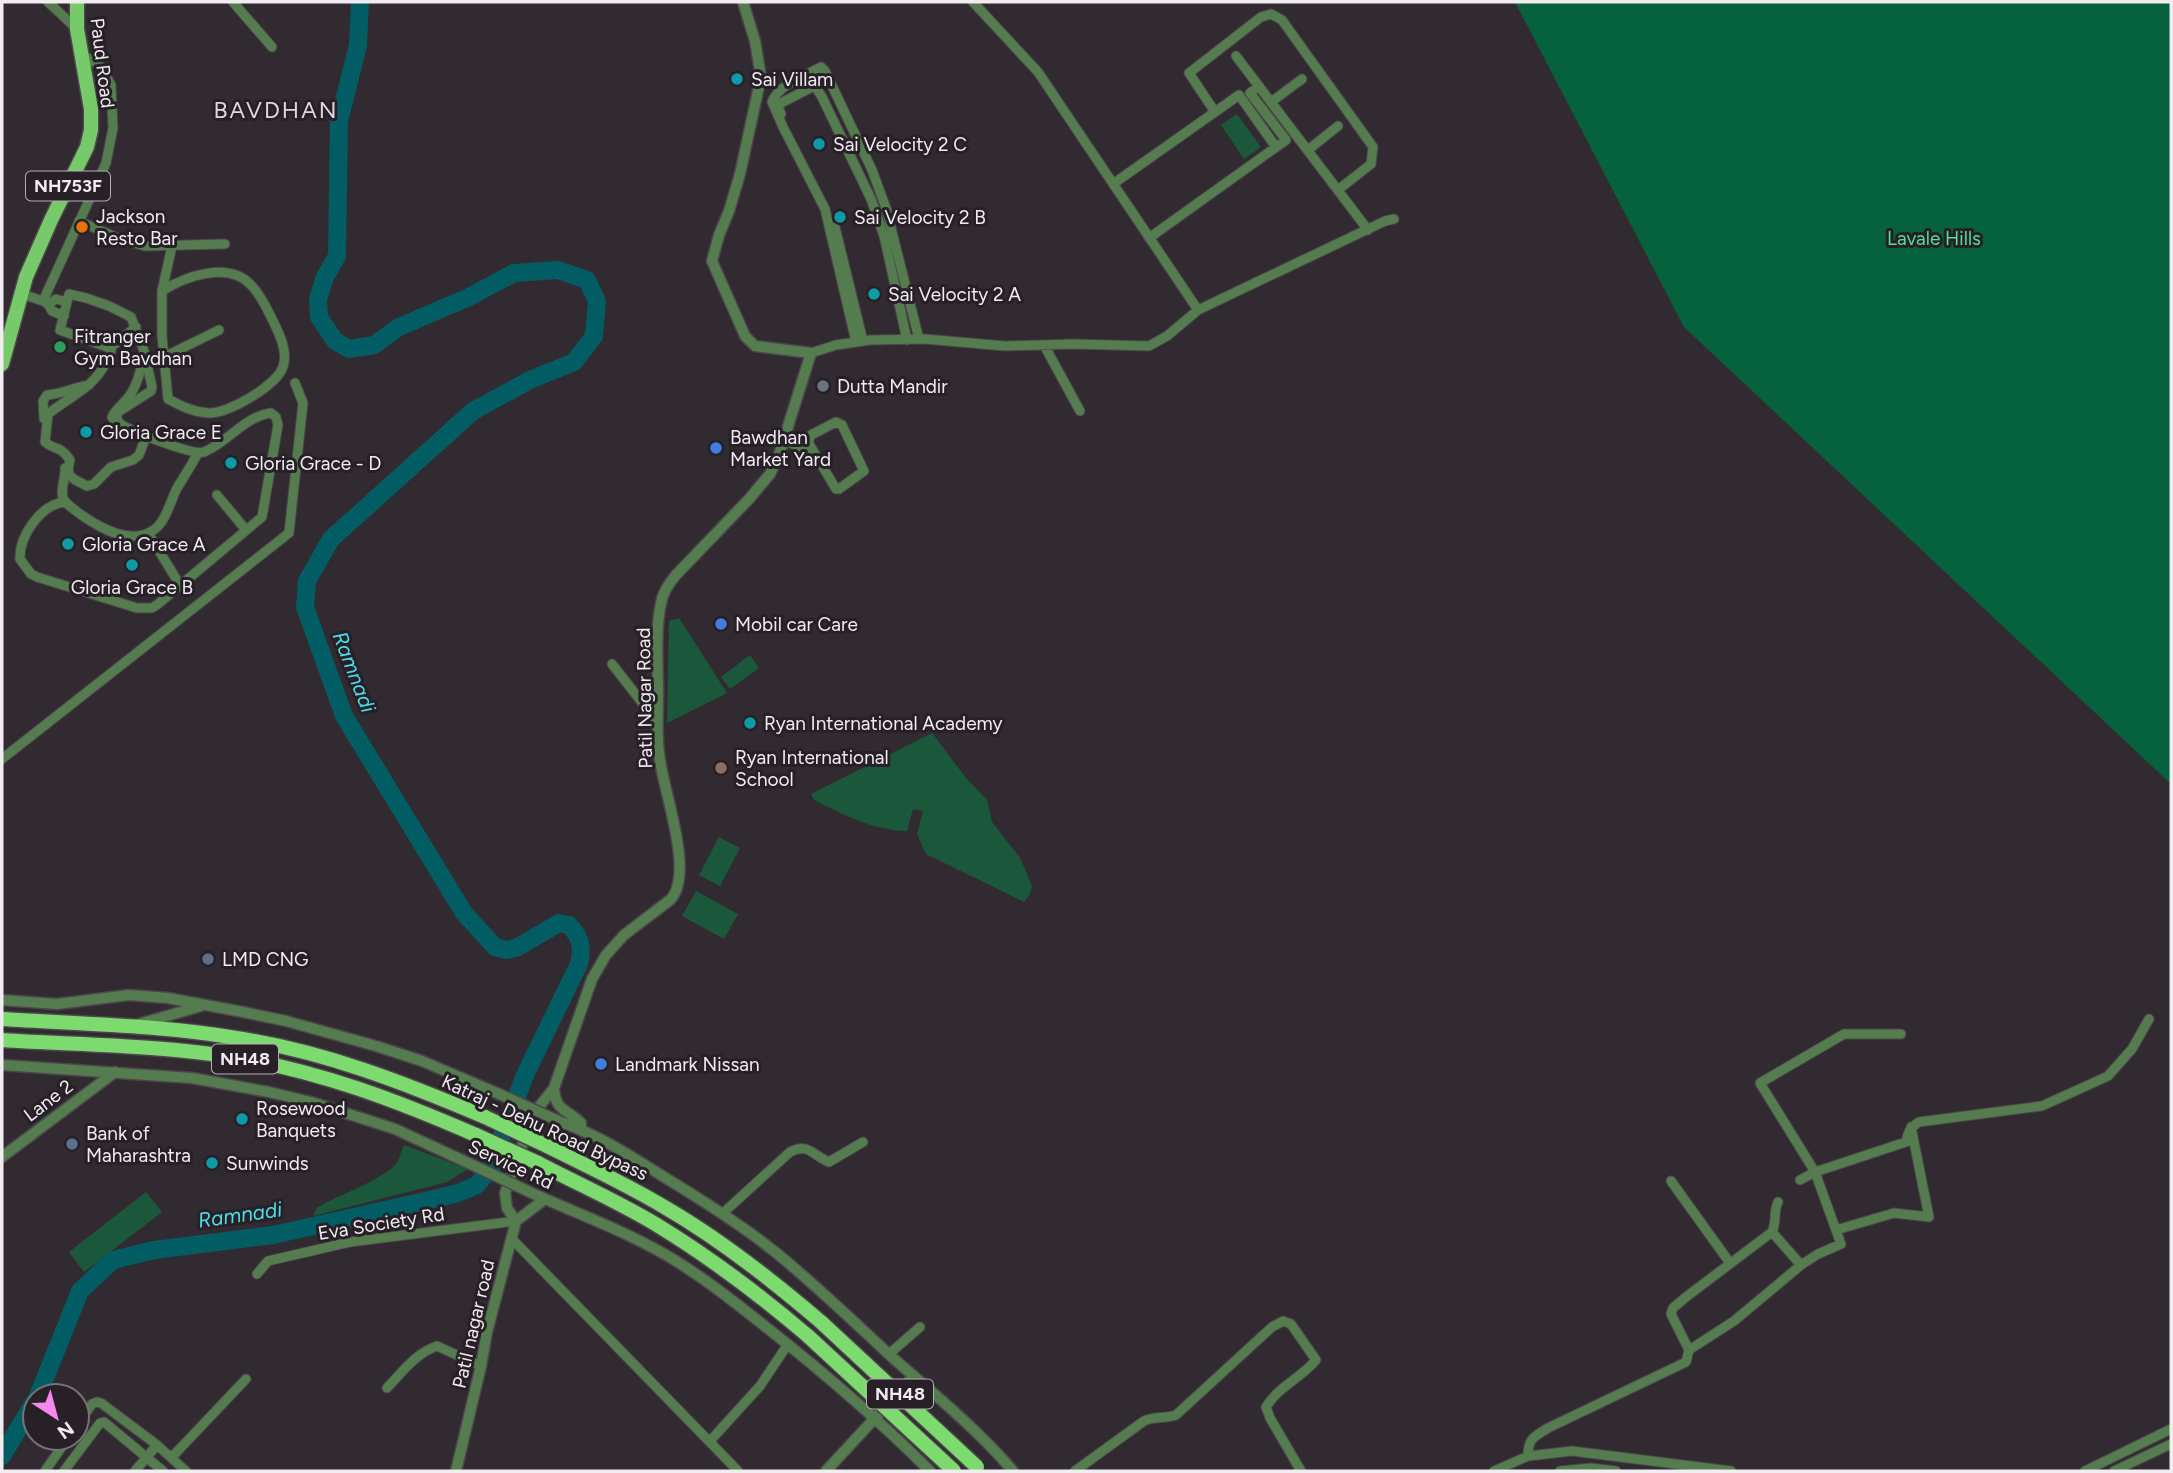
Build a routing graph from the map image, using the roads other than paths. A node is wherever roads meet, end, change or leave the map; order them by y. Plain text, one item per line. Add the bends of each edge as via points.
1 (48, 2) edge
2 (77, 2) edge
3 (233, 2) edge
4 (743, 2) edge
5 (972, 2) edge
6 (77, 29) junction
7 (272, 47) dead end
8 (80, 53) junction
9 (1236, 56) dead end
10 (1302, 79) dead end
11 (1259, 86) junction
12 (1271, 102) junction
13 (1215, 112) junction
14 (1338, 126) dead end
15 (1276, 147) junction
16 (1308, 150) junction
17 (1113, 184) junction
18 (1338, 190) junction
19 (1394, 219) dead end
20 (79, 221) junction
21 (1368, 230) junction
22 (1149, 237) junction
23 (225, 244) dead end
24 (172, 246) junction
25 (162, 291) junction
26 (22, 294) junction
27 (46, 302) junction
28 (67, 302) junction
29 (1198, 310) junction
30 (64, 316) junction
31 (136, 327) junction
32 (219, 330) dead end
33 (906, 340) junction
34 (919, 340) junction
35 (860, 342) junction
36 (1044, 345) junction
37 (110, 348) junction
38 (144, 351) junction
39 (811, 353) junction
40 (164, 357) junction
41 (2, 364) edge
42 (295, 383) dead end
43 (91, 384) junction
44 (1080, 411) dead end
45 (783, 440) junction
46 (813, 452) junction
47 (198, 453) junction
48 (217, 495) dead end
49 (65, 502) junction
50 (246, 530) junction
51 (148, 533) junction
52 (180, 585) junction
53 (612, 664) dead end
54 (658, 723) junction
55 (2, 759) edge
56 (2, 1000) edge
57 (204, 1005) junction
58 (2, 1019) edge
59 (2149, 1019) dead end
60 (132, 1027) junction
61 (1901, 1034) dead end
62 (2, 1040) edge
63 (2, 1065) edge
64 (115, 1072) junction
65 (554, 1088) junction
66 (1912, 1127) junction
67 (581, 1129) junction
68 (863, 1142) dead end
69 (2, 1157) edge
70 (1815, 1171) junction
71 (1801, 1180) dead end
72 (1671, 1181) dead end
73 (545, 1199) junction
74 (1777, 1202) dead end
75 (722, 1214) junction
76 (516, 1221) junction
77 (1836, 1230) junction
78 (1772, 1232) junction
79 (512, 1239) junction
80 (1730, 1263) junction
81 (1801, 1265) junction
82 (257, 1274) dead end
83 (920, 1327) dead end
84 (788, 1344) junction
85 (1689, 1350) junction
86 (889, 1354) junction
87 (481, 1366) junction
88 (914, 1376) junction
89 (246, 1378) dead end
90 (387, 1388) dead end
91 (91, 1405) edge
92 (875, 1418) junction
93 (2171, 1429) edge
94 (709, 1441) junction
95 (2171, 1444) edge
96 (157, 1445) junction
97 (58, 1452) edge
98 (1563, 1452) junction
99 (1528, 1456) junction
100 (172, 1457) junction
101 (147, 1458) junction
102 (979, 1469) edge
103 (45, 1471) edge
104 (64, 1471) edge
105 (135, 1471) edge
106 (163, 1471) edge
107 (186, 1471) edge
108 (195, 1471) edge
109 (456, 1471) edge
110 (738, 1471) edge
111 (826, 1471) edge
112 (930, 1471) edge
113 (954, 1471) edge
114 (1013, 1471) edge
115 (1074, 1471) edge
116 (1301, 1471) edge
117 (1494, 1471) edge
118 (1562, 1471) edge
119 (1616, 1471) edge
120 (1731, 1471) edge
121 (2085, 1471) edge
122 (2114, 1471) edge

1 - 6 street
2 - 6 main road, Paud Road / NH753F
3 - 7 street
4 - 39 street via 761,78 740,174 712,261 745,336 755,345
5 - 17 street via 1038,72
6 - 8 main road, Paud Road / NH753F
8 - 20 street via 101,67 111,86 113,128 106,163
8 - 26 main road, Paud Road / NH753F via 92,109 87,147
9 - 11 street
10 - 12 street
11 - 12 street
11 - 15 street via 1251,93 1286,140
12 - 16 street
13 - 15 street via 1239,95
13 - 17 street
13 - 18 street via 1189,73 1261,17 1271,14 1282,20 1373,147 1371,164
14 - 16 street
15 - 22 street
16 - 18 street
17 - 22 street
18 - 21 street
19 - 21 street
20 - 24 street via 145,246
20 - 27 street
21 - 29 street
22 - 29 street
23 - 24 street
24 - 25 street
25 - 40 street
25 - 40 street via 198,275 225,272 250,283 265,304 285,352 283,369 264,388 239,404 210,413 168,399
26 - 27 street
26 - 41 main road, Paud Road / NH753F
27 - 28 street
27 - 30 street
28 - 30 street
28 - 31 street via 69,295 110,306 131,317
29 - 36 street via 1149,346
30 - 37 street via 62,332
31 - 37 street
31 - 38 street
32 - 40 street
33 - 34 street
33 - 35 street
33 - 35 street via 884,236 871,199 822,97 812,86 778,106 831,214
34 - 35 street via 886,208 821,67 782,88 772,102 825,209
34 - 36 street
35 - 39 street
36 - 44 street
37 - 43 street via 101,374
38 - 43 street via 132,393 112,417 124,431 141,437 142,448 133,460 111,467 87,486 68,472 70,460 65,452 45,442 48,414
38 - 47 street via 151,391 116,417 120,424
39 - 45 street, Patil Nagar Road
42 - 55 street via 303,403 289,533
43 - 49 street via 47,395 43,401 43,442 62,452 67,461
45 - 46 street
45 - 54 street, Patil Nagar Road via 769,474 666,588 659,623
46 - 46 street via 836,489 864,471 839,423 808,438
47 - 50 street via 265,414 276,417 264,512
47 - 51 street via 161,523
48 - 50 street
49 - 51 street via 108,532
49 - 52 street via 42,514 21,544 20,559 31,574 137,608 152,608
50 - 52 street
51 - 52 street
53 - 54 street
54 - 65 street, Patil Nagar Road via 660,760 678,845 679,885 670,900 606,955 592,979
56 - 57 street via 57,1004 129,995
57 - 60 street
57 - 67 street, bridge via 365,1042 422,1061
58 - 60 highway, Katraj - Dehu Road Bypass / NH48
59 - 66 street via 2132,1049 2108,1076 2042,1106 1919,1122
60 - 102 highway, Katraj - Dehu Road Bypass / NH48, bridge via 238,1038 313,1055 412,1086 629,1187 758,1270 821,1322
61 - 70 street via 1843,1034 1760,1083
62 - 113 highway, Katraj - Dehu Road Bypass / NH48, bridge via 131,1046 235,1057 297,1071 405,1104 538,1163 619,1204 746,1286 808,1336
63 - 64 street, Service Rd
64 - 69 street, Lane 2
64 - 73 street, Service Rd, bridge via 212,1081 280,1094 396,1129
65 - 67 street via 558,1105 579,1120
65 - 76 street via 534,1113 505,1193
66 - 70 street via 1906,1142
66 - 77 street via 1929,1217 1894,1213
67 - 75 street
68 - 75 street via 829,1162 808,1149 795,1149
70 - 71 street
70 - 77 street
72 - 80 street
73 - 76 street
73 - 84 street, Service Rd via 675,1261
74 - 78 street
75 - 86 street via 808,1280
76 - 79 street, Patil nagar road
76 - 82 street, Eva Society Rd via 350,1242 268,1262
77 - 81 street via 1841,1244
78 - 80 street
78 - 81 street
79 - 87 street, Patil nagar road
79 - 94 street
80 - 85 street via 1671,1314
81 - 85 street via 1734,1321
83 - 86 street
84 - 92 street, Service Rd
84 - 94 street via 760,1385
85 - 99 street via 1681,1366 1532,1438
86 - 88 street
87 - 90 street via 437,1346 417,1356
87 - 109 street, Patil nagar road
88 - 92 street
88 - 114 street
89 - 100 street
91 - 96 street via 97,1402
92 - 111 street
92 - 112 street, Service Rd
93 - 121 street
94 - 110 street
95 - 122 street
96 - 100 street
96 - 101 street
97 - 103 street
98 - 99 street
98 - 118 street
98 - 120 street
99 - 117 street
100 - 107 street
100 - 108 street
101 - 104 street via 104,1422
101 - 105 street
101 - 106 street
115 - 116 street via 1144,1421 1176,1415 1283,1321 1291,1324 1316,1360 1266,1407
118 - 119 street

